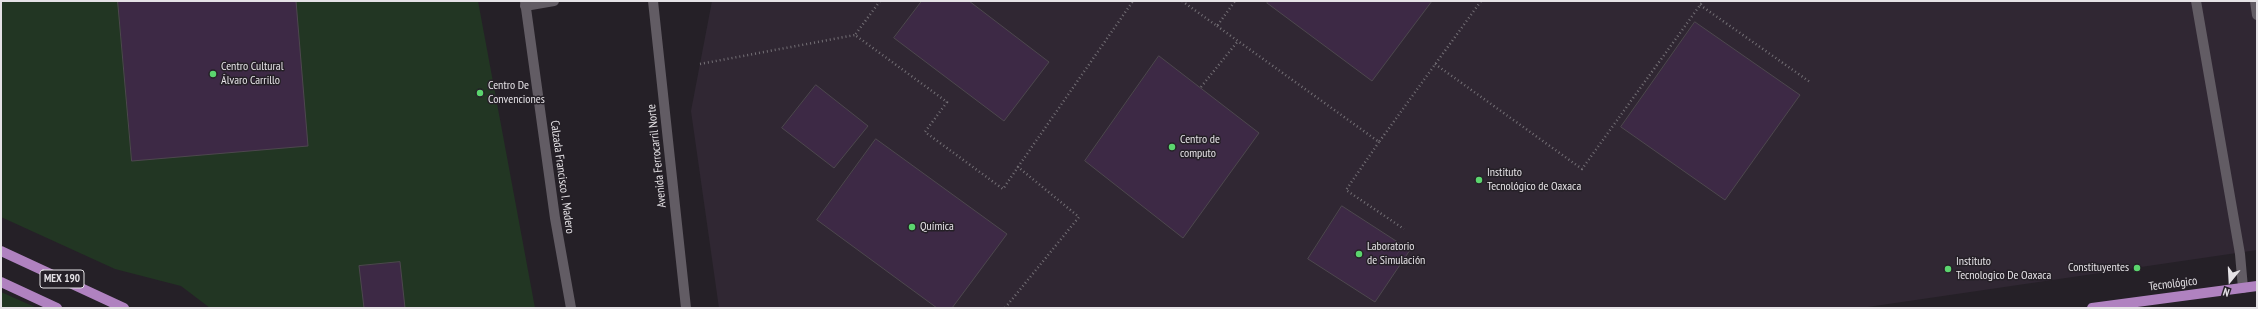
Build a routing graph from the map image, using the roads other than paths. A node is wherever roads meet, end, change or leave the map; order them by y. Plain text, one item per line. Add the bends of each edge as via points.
1 (554, 1) edge
2 (653, 1) edge
3 (2196, 1) edge
4 (2255, 1) edge
5 (525, 3) edge
6 (2257, 15) edge
7 (1, 251) edge
8 (1, 282) edge
9 (2257, 286) edge
10 (2243, 288) junction
11 (57, 308) edge
12 (124, 308) edge
13 (571, 308) edge
14 (686, 308) edge
15 (2092, 308) edge

1 - 5 street
2 - 14 street, Avenida Ferrocarril Norte
3 - 10 street via 2240,254
4 - 6 street
5 - 13 street, Calzada Francisco I. Madero via 555,218
7 - 12 main road, MEX 190
8 - 11 main road, MEX 190
9 - 10 main road, Tecnológico
10 - 15 main road, Tecnológico

